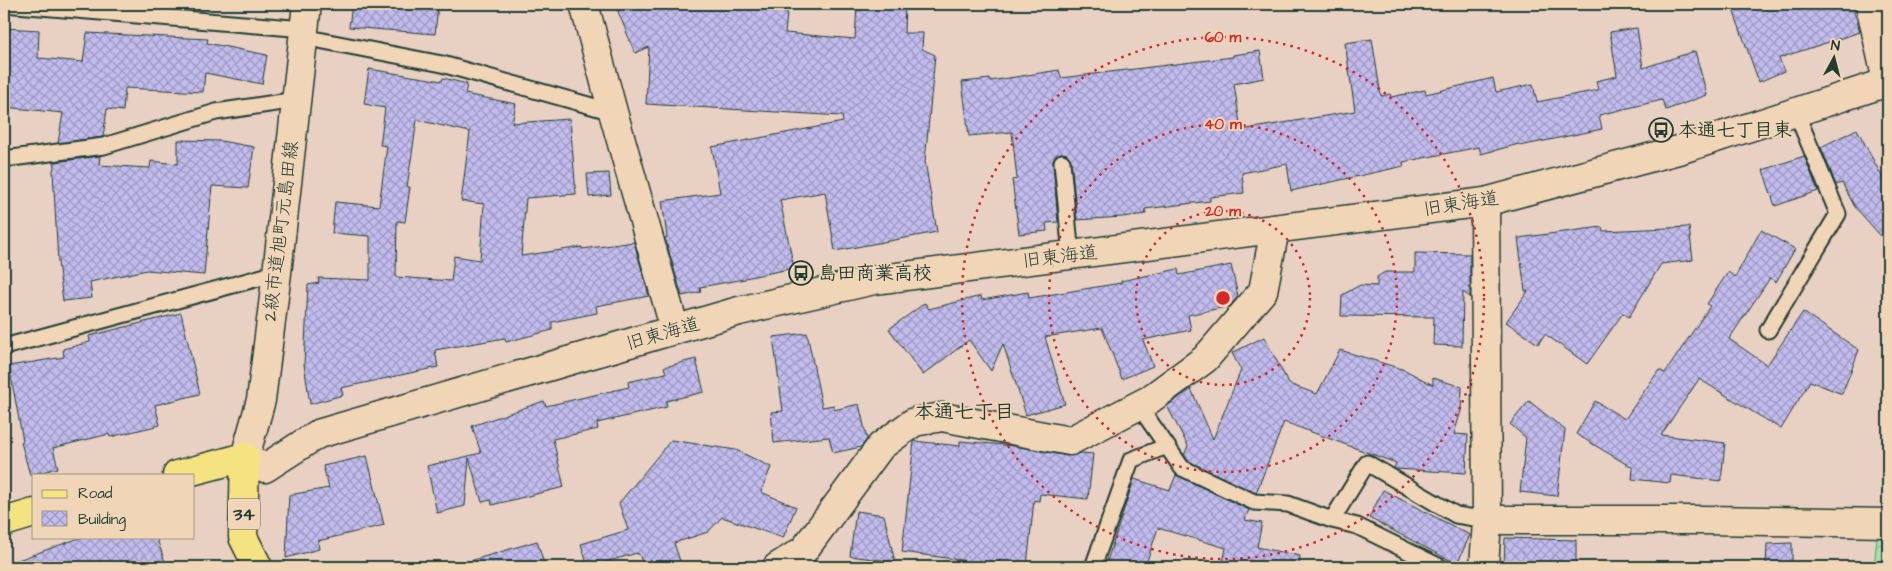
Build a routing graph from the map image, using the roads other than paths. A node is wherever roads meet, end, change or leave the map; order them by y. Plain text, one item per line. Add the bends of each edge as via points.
1 (4, 4) edge
2 (584, 4) edge
3 (1870, 4) edge
4 (305, 23) edge
5 (1888, 84) edge
6 (296, 100) junction
7 (612, 112) junction
8 (1796, 112) junction
9 (4, 158) edge
10 (1062, 162) dead end
11 (1485, 202) junction
12 (1275, 229) junction
13 (1071, 256) junction
14 (277, 273) junction
15 (675, 330) junction
16 (1768, 330) dead end
17 (4, 347) edge
18 (1139, 406) junction
19 (1167, 446) junction
20 (245, 457) junction
21 (181, 474) edge
22 (32, 515) edge
23 (1332, 520) junction
24 (1487, 520) junction
25 (4, 522) edge
26 (1888, 523) edge
27 (258, 567) edge
28 (777, 567) edge
29 (1093, 567) edge
30 (1440, 567) edge
31 (1484, 567) edge

1 - 4 lane
2 - 7 street
3 - 5 street
4 - 6 street, 2級市道旭町元島田線
4 - 7 lane
5 - 8 street, 旧東海道
6 - 9 lane via 216,112 104,146
6 - 14 street, 2級市道旭町元島田線
7 - 15 street
8 - 11 street, 旧東海道 via 1682,150
8 - 16 lane via 1838,214
10 - 13 lane
11 - 12 street, 旧東海道
11 - 24 street
12 - 13 street, 旧東海道
12 - 18 street via 1263,291 1205,359
13 - 15 street, 旧東海道 via 874,280 738,311
14 - 17 lane
14 - 20 street, 2級市道旭町元島田線 via 260,400
15 - 20 street, 旧東海道 via 318,434 265,468
18 - 19 lane
18 - 28 street via 1070,441 942,417 914,422 881,446 804,550
19 - 23 lane via 1182,468 1254,502 1288,504
19 - 29 lane via 1131,460
20 - 21 main road
20 - 27 main road, 34 via 243,537
22 - 25 main road
23 - 24 lane via 1367,463 1456,515
23 - 30 lane via 1357,526
24 - 26 street
24 - 31 street

